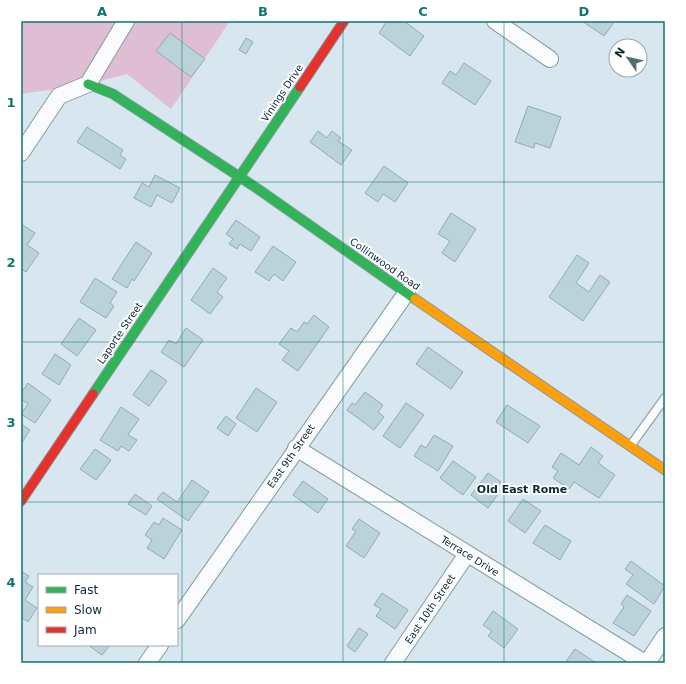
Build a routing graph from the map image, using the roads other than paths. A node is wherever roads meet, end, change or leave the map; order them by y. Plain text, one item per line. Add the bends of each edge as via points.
1 (126, 21) edge
2 (344, 21) edge
3 (495, 21) edge
4 (550, 59) dead end
5 (88, 84) junction
6 (21, 153) edge
7 (238, 177) junction
8 (407, 292) junction
9 (665, 398) edge
10 (629, 447) junction
11 (296, 448) junction
12 (665, 470) edge
13 (21, 501) edge
14 (467, 554) junction
15 (178, 619) edge
16 (665, 636) edge
17 (159, 646) edge
18 (147, 663) edge
19 (393, 663) edge
20 (646, 663) edge

1 - 5 street
2 - 7 street, Vinings Drive
3 - 4 street
5 - 6 street via 59,96
5 - 7 street, Collinwood Road via 113,94
7 - 8 street, Collinwood Road
7 - 13 street, Laporte Street
8 - 10 street, Collinwood Road
8 - 11 street, East 9th Street
9 - 10 lane
10 - 12 street, Collinwood Road
11 - 14 street, Terrace Drive
11 - 15 street, East 9th Street
14 - 19 street, East 10th Street
14 - 20 street, Terrace Drive
16 - 20 street
17 - 18 street

